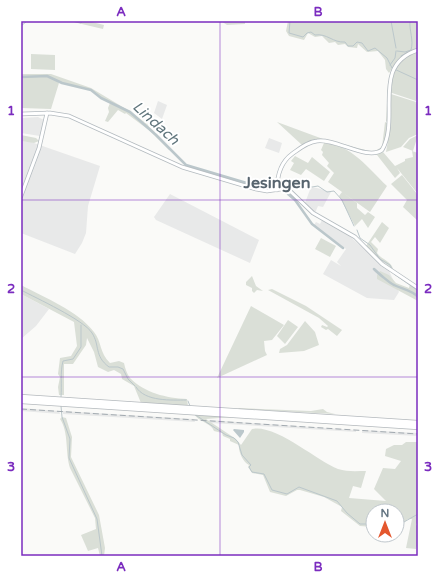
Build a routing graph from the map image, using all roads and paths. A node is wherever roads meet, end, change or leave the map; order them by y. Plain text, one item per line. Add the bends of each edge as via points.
1 (418, 50) edge
2 (40, 113) junction
3 (47, 113) junction
4 (21, 114) edge
5 (46, 123) junction
6 (277, 190) junction
7 (21, 196) edge
8 (418, 288) edge
9 (21, 397) edge
10 (21, 401) edge
11 (418, 423) edge
12 (418, 427) edge

1 - 6 main road via 404,56 394,68 386,138 382,150 370,153 330,141 316,141 295,152 281,166
2 - 3 main road
2 - 4 main road
2 - 5 main road
3 - 5 main road
3 - 6 main road via 64,115 89,124 184,168 252,188
5 - 7 main road
6 - 8 main road via 288,190 313,213 355,237 378,260
9 - 11 highway
10 - 12 highway

